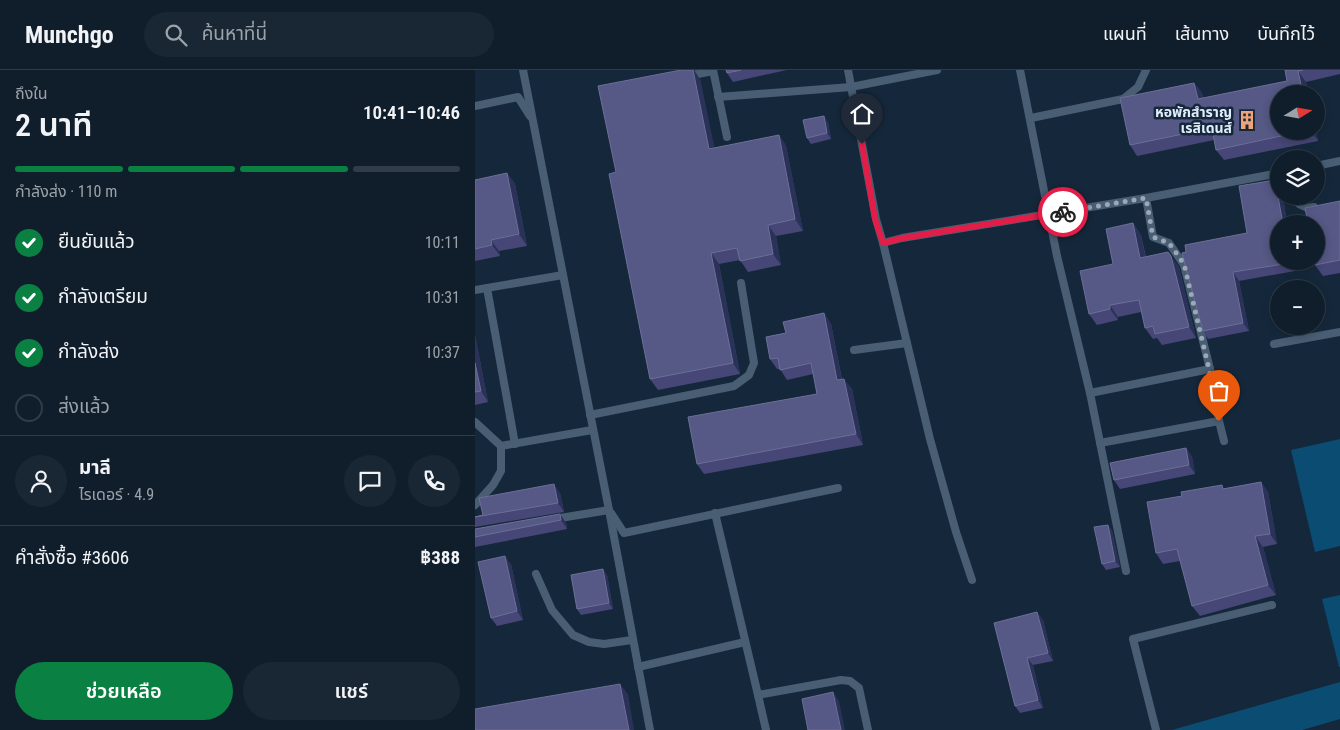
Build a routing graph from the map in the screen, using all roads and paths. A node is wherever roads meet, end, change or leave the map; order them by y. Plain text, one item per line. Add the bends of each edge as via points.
1 (523, 70) edge
2 (713, 70) edge
3 (848, 70) edge
4 (937, 70) edge
5 (1021, 70) edge
6 (1145, 70) edge
7 (683, 77) edge
8 (851, 87) junction
9 (718, 96) junction
10 (475, 106) edge
11 (1031, 118) junction
12 (533, 120) junction
13 (727, 137) dead end
14 (1340, 161) edge
15 (1325, 164) edge
16 (1270, 175) edge
17 (1146, 198) junction
18 (1300, 205) edge
19 (1324, 206) edge
20 (1048, 214) junction
21 (883, 243) junction
22 (563, 275) junction
23 (741, 283) dead end
24 (487, 288) junction
25 (475, 290) edge
26 (1340, 332) edge
27 (907, 343) junction
28 (1274, 344) dead end
29 (854, 350) dead end
30 (1209, 369) junction
31 (1091, 393) junction
32 (590, 415) junction
33 (1219, 421) junction
34 (475, 422) edge
35 (592, 430) junction
36 (1224, 441) dead end
37 (1100, 443) junction
38 (515, 444) junction
39 (501, 446) junction
40 (839, 488) dead end
41 (475, 505) edge
42 (609, 510) junction
43 (715, 513) junction
44 (542, 522) edge
45 (1126, 571) dead end
46 (536, 574) dead end
47 (971, 580) dead end
48 (1272, 605) dead end
49 (632, 640) junction
50 (745, 642) junction
51 (637, 667) junction
52 (758, 695) junction
53 (650, 730) edge
54 (767, 730) edge
55 (868, 730) edge
56 (1156, 730) edge

1 - 12 lane
2 - 7 lane
2 - 9 lane
3 - 8 lane
4 - 8 lane
5 - 11 lane
6 - 11 lane via 1137,87 1123,99
8 - 9 lane
8 - 21 lane via 875,219
9 - 13 lane
10 - 12 lane via 518,97
11 - 20 lane
12 - 22 lane
14 - 15 lane
16 - 17 lane
17 - 20 lane
17 - 30 lane via 1153,237 1169,243 1184,264
18 - 19 lane via 1309,208
20 - 21 lane
20 - 31 lane
21 - 27 lane
22 - 24 lane
22 - 32 lane
23 - 32 lane via 754,363 749,376 735,386
24 - 25 lane
24 - 38 lane
26 - 28 lane
27 - 29 lane
27 - 47 lane via 930,439
30 - 31 lane
30 - 33 lane
31 - 37 lane
32 - 35 lane
33 - 36 lane
33 - 37 lane
34 - 39 lane
35 - 38 lane
35 - 42 lane
37 - 45 lane
38 - 39 lane
39 - 41 lane via 501,471
40 - 43 lane
42 - 43 lane via 624,533
42 - 44 lane
42 - 49 lane
43 - 50 lane
46 - 49 lane via 552,610 573,635 603,644
48 - 56 lane via 1133,640
49 - 51 lane
50 - 51 lane
50 - 52 lane
51 - 53 lane
52 - 54 lane
52 - 55 lane via 841,680 850,682 859,688

